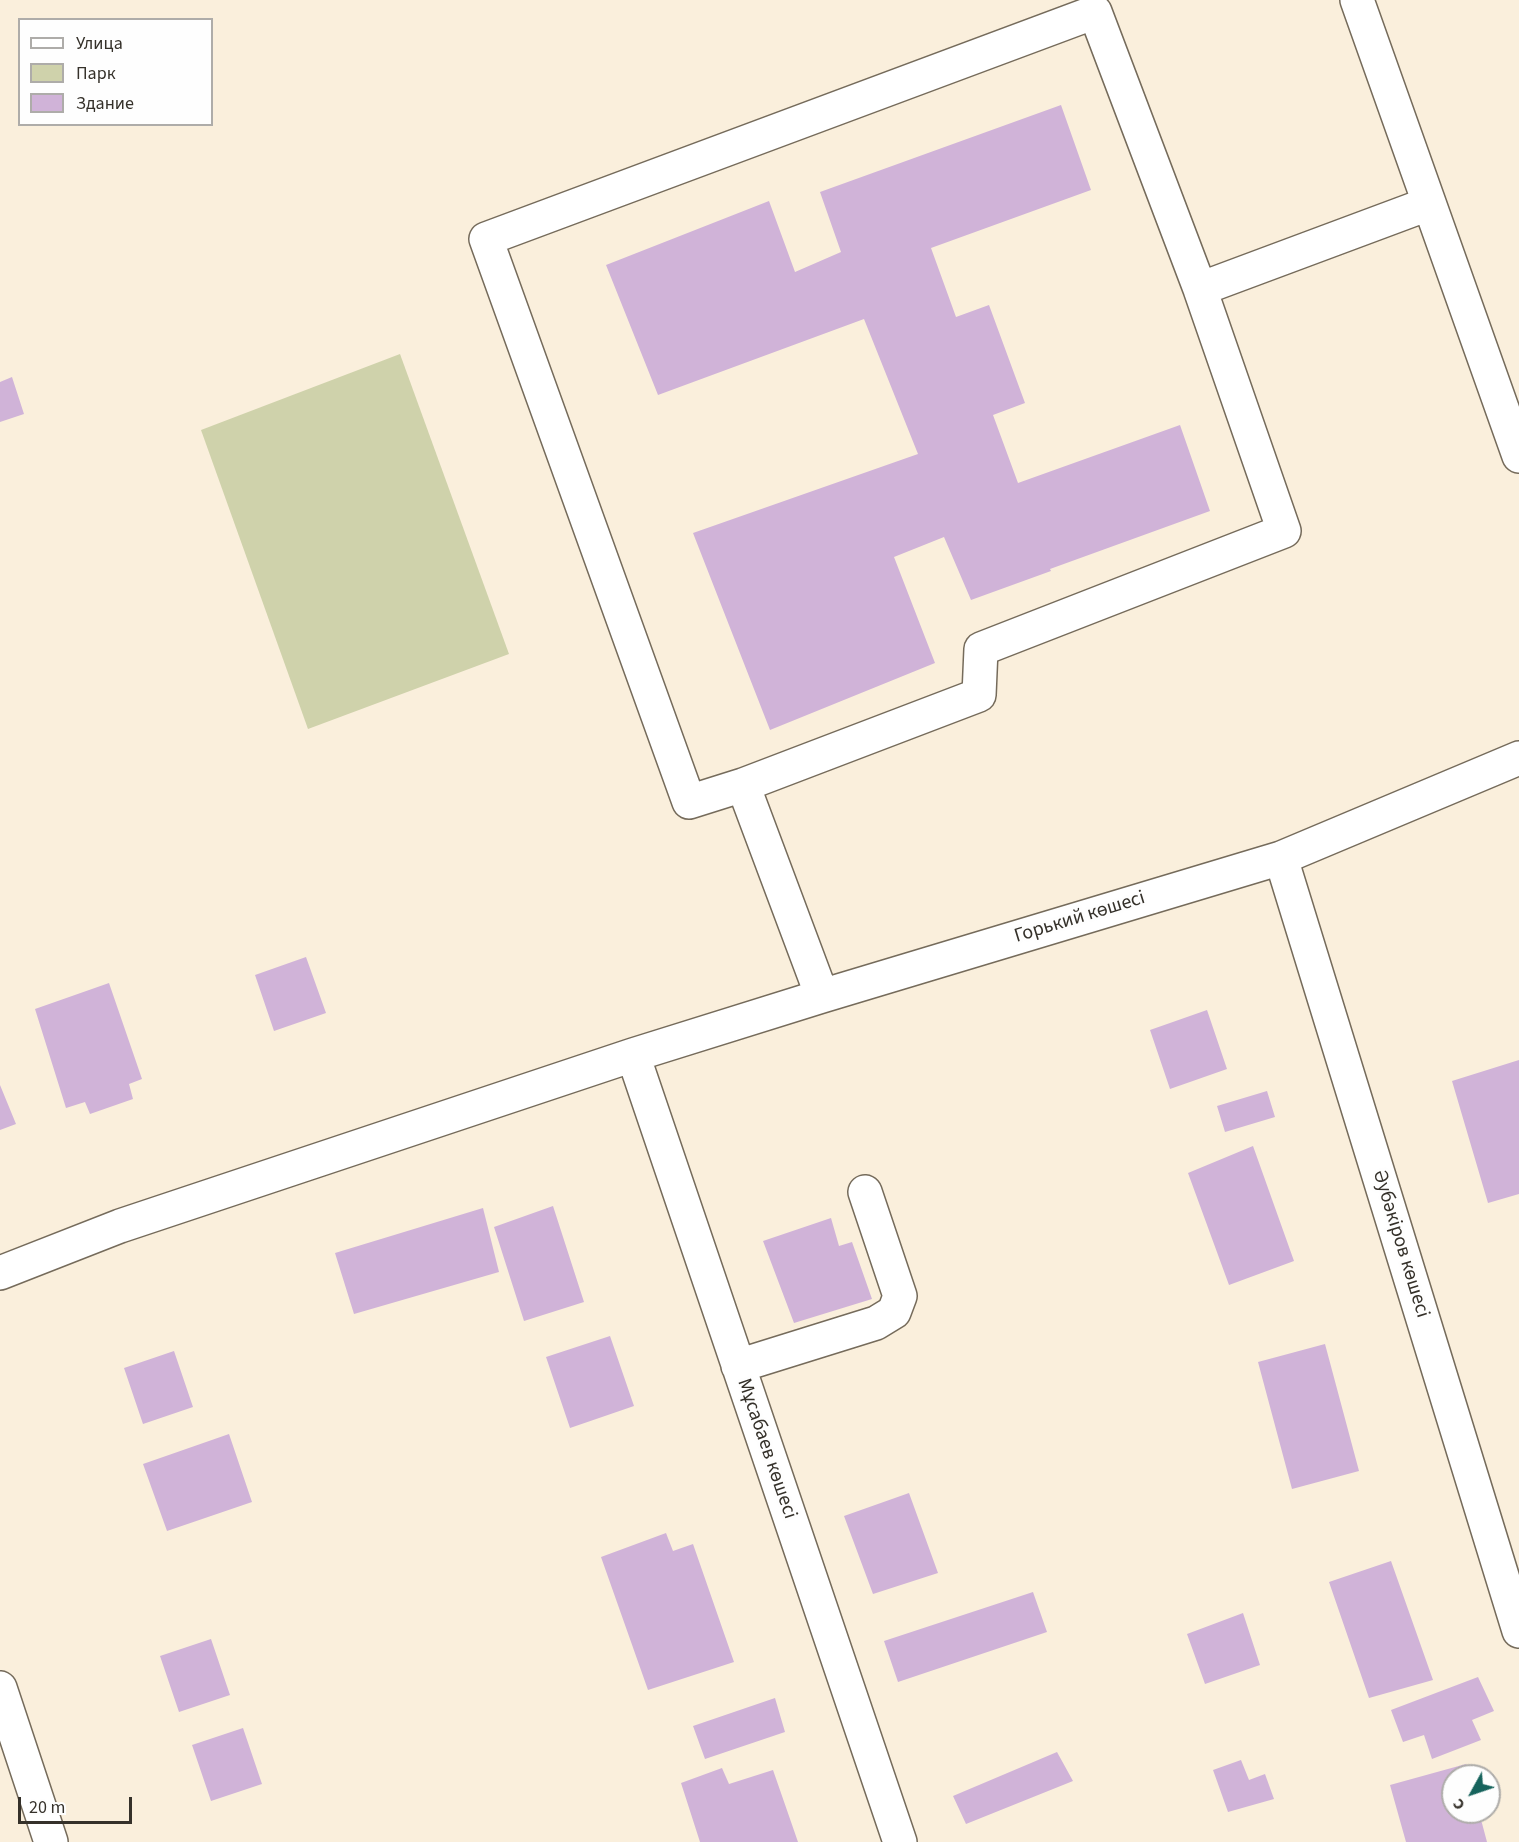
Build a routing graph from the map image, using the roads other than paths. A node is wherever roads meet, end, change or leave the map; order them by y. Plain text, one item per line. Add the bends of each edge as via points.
1 (1357, 0) edge
2 (1428, 204) junction
3 (1200, 289) junction
4 (1519, 456) edge
5 (1519, 758) edge
6 (743, 785) junction
7 (1281, 858) junction
8 (822, 996) junction
9 (633, 1055) junction
10 (865, 1192) dead end
11 (1, 1275) edge
12 (738, 1366) junction
13 (1519, 1631) edge
14 (0, 1688) edge
15 (51, 1842) edge
16 (900, 1842) edge

1 - 2 street
2 - 3 street
2 - 4 street
3 - 6 street via 1284,531 981,649 979,695
3 - 6 street via 1095,12 486,239 689,802
5 - 7 street, Горький көшесі
6 - 8 street
7 - 8 street, Горький көшесі
7 - 13 street, Әубәкіров көшесі
8 - 9 street, Горький көшесі
9 - 11 street, Горький көшесі via 120,1226
9 - 12 street, Мұсабаев көшесі
10 - 12 street via 900,1296 894,1312 876,1323
12 - 16 street, Мұсабаев көшесі
14 - 15 street

